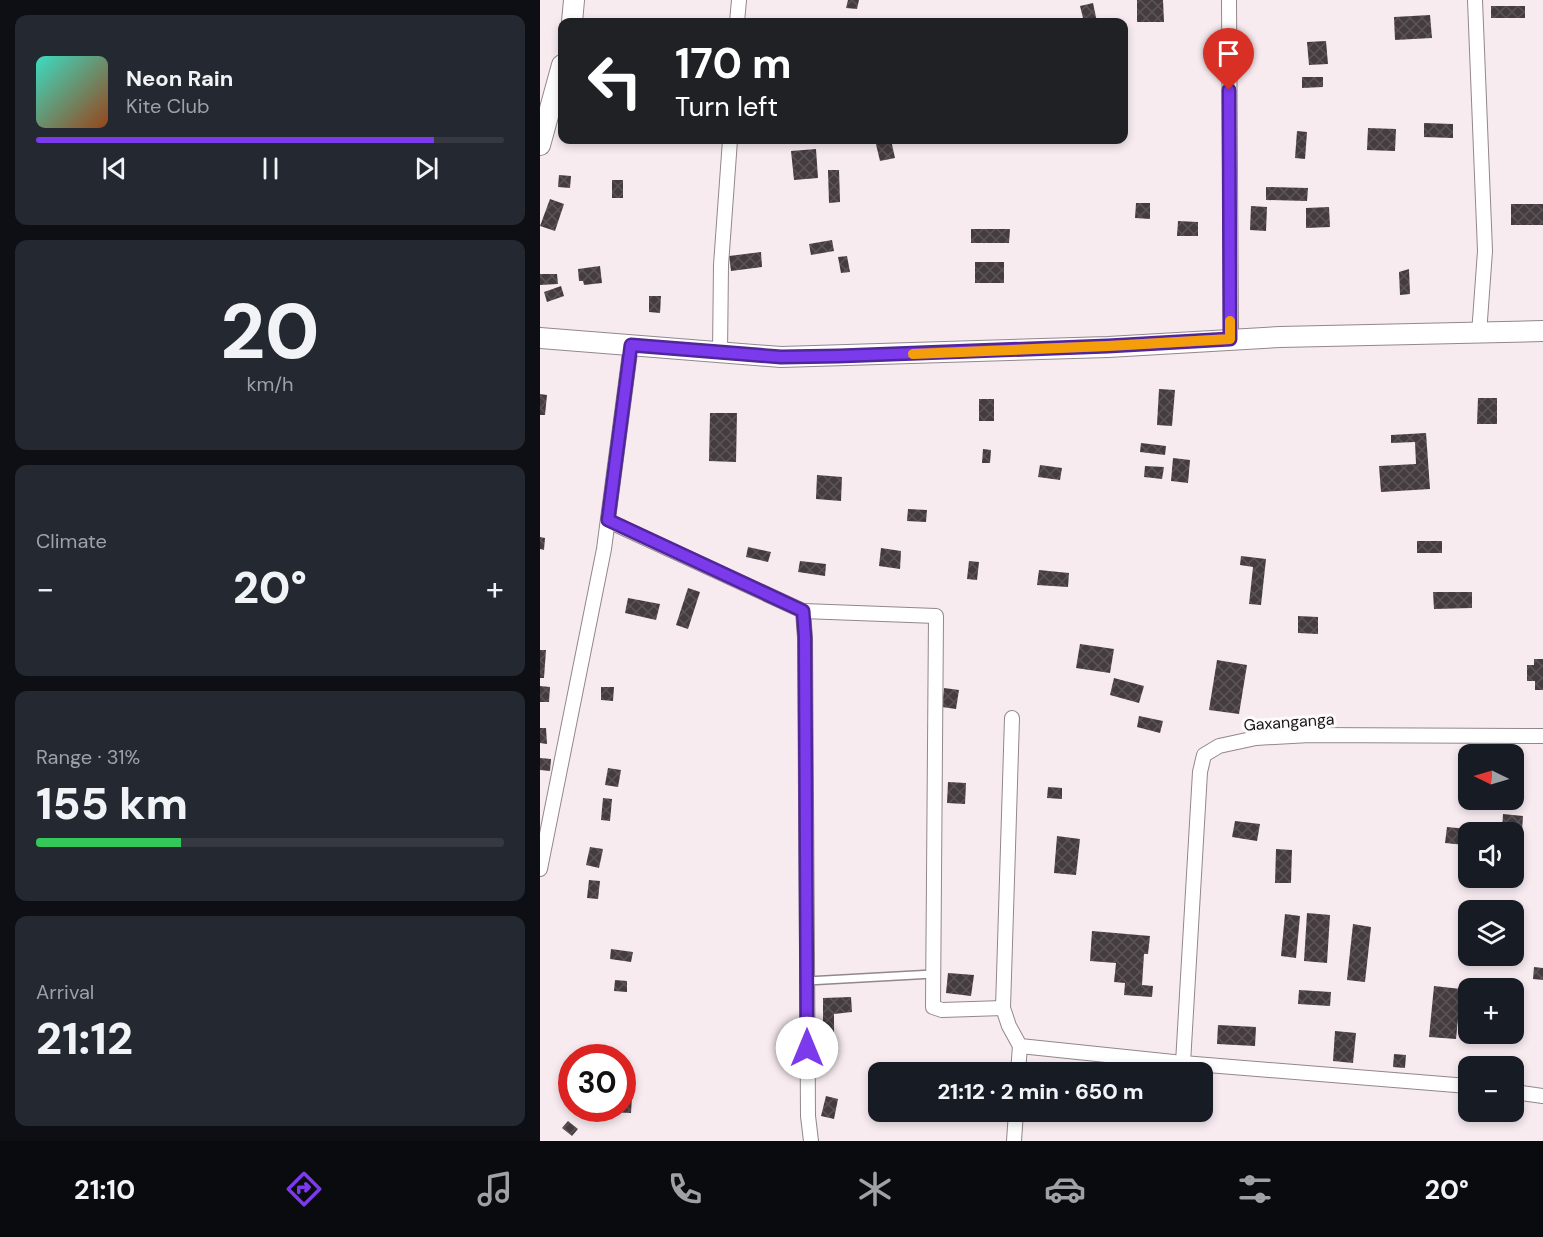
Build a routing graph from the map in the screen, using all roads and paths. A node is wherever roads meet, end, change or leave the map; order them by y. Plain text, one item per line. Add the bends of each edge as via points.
1 (574, 0) edge
2 (739, 0) edge
3 (1229, 0) edge
4 (1475, 0) edge
5 (572, 18) edge
6 (737, 18) edge
7 (558, 80) edge
8 (730, 144) edge
9 (540, 145) edge
10 (1543, 331) edge
11 (1479, 334) junction
12 (540, 338) edge
13 (1230, 339) junction
14 (631, 345) junction
15 (720, 352) junction
16 (608, 520) junction
17 (803, 611) junction
18 (1012, 718) dead end
19 (1543, 736) edge
20 (540, 869) edge
21 (933, 974) junction
22 (807, 981) junction
23 (1003, 1008) junction
24 (1020, 1046) junction
25 (1019, 1062) edge
26 (1173, 1062) edge
27 (1183, 1062) edge
28 (1213, 1065) edge
29 (1458, 1085) edge
30 (1524, 1093) edge
31 (1543, 1096) edge
32 (1015, 1122) edge
33 (812, 1141) edge
34 (1014, 1141) edge

1 - 5 street
2 - 6 street
3 - 13 street
4 - 11 street via 1485,251
7 - 9 street
8 - 15 street
10 - 11 street
11 - 13 street
12 - 14 street
13 - 15 street via 839,356
14 - 15 street
14 - 16 street
16 - 17 street
16 - 20 street
17 - 21 street via 936,616
17 - 22 street
18 - 23 street
19 - 27 street, Gaxanganga via 1289,736 1218,746 1204,755
21 - 22 lane
21 - 23 street via 933,1007
22 - 33 street via 808,1116
23 - 24 street
24 - 25 street
24 - 26 street
28 - 29 street
30 - 31 street
32 - 34 street

